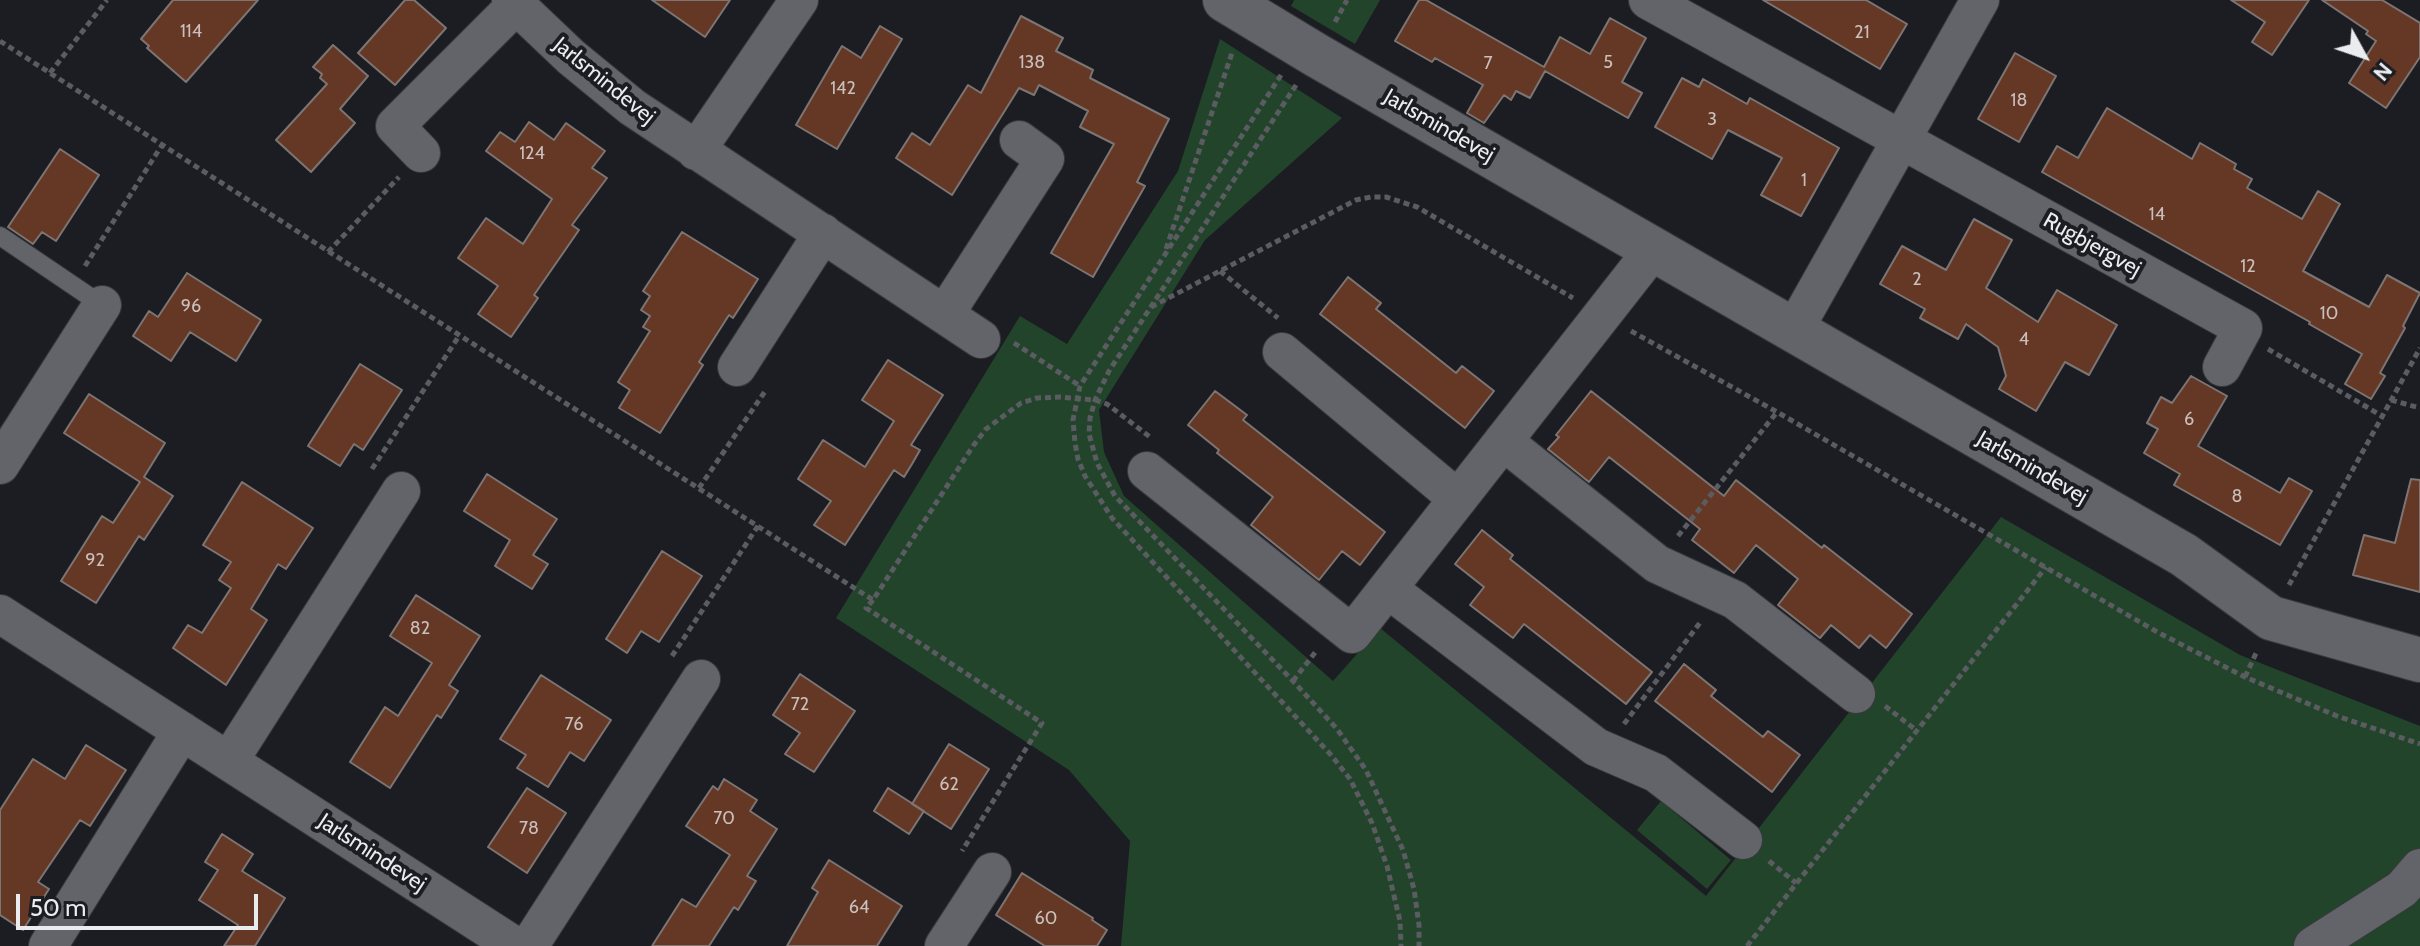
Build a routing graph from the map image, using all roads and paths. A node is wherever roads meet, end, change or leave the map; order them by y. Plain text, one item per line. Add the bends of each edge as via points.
1 (107, 0) edge
2 (799, 0) edge
3 (1648, 0) edge
4 (1980, 0) edge
5 (513, 3) edge
6 (1236, 6) edge
7 (0, 41) edge
8 (50, 73) junction
9 (1019, 140) dead end
10 (1901, 140) junction
11 (162, 145) junction
12 (696, 151) junction
13 (421, 153) joint
14 (823, 233) junction
15 (0, 236) edge
16 (1653, 250) junction
17 (328, 252) junction
18 (1163, 257) dead end
19 (1220, 271) junction
20 (88, 295) junction
21 (1151, 307) dead end
22 (945, 314) junction
23 (1602, 315) junction
24 (2243, 328) junction
25 (1794, 330) junction
26 (459, 336) junction
27 (981, 339) joint
28 (2420, 348) edge
29 (1282, 352) joint
30 (737, 367) joint
31 (2222, 367) dead end
32 (1080, 386) dead end
33 (2391, 400) junction
34 (2420, 408) edge
35 (1777, 412) junction
36 (2382, 416) junction
37 (6, 441) edge
38 (1503, 441) junction
39 (1147, 471) joint
40 (699, 488) junction
41 (401, 491) joint
42 (1458, 499) junction
43 (758, 526) junction
44 (1657, 564) junction
45 (2046, 566) junction
46 (1710, 588) junction
47 (1388, 589) junction
48 (873, 600) junction
49 (0, 614) edge
50 (2271, 618) junction
51 (2420, 660) edge
52 (2245, 677) junction
53 (701, 679) joint
54 (1856, 694) dead end
55 (182, 731) junction
56 (2420, 744) edge
57 (1620, 757) junction
58 (229, 761) junction
59 (1743, 840) dead end
60 (992, 872) joint
61 (2414, 888) edge
62 (48, 946) edge
63 (515, 946) edge
64 (529, 946) edge
65 (944, 946) edge
66 (1747, 946) edge
67 (2313, 946) edge

1 - 8 path
2 - 12 street
3 - 10 street, Rugbjergvej
4 - 10 street
5 - 12 street, Jarlsmindevej via 632,107
5 - 13 street, Jarlsmindevej via 395,126
6 - 16 street, Jarlsmindevej
6 - 18 path
7 - 8 path
8 - 11 path
9 - 22 street via 1045,159
10 - 24 street, Rugbjergvej
10 - 25 street
11 - 17 path
11 - 20 path
12 - 14 street, Jarlsmindevej
13 - 17 path
14 - 22 street, Jarlsmindevej
14 - 30 street
15 - 20 lane
16 - 23 street
16 - 25 street, Jarlsmindevej
17 - 26 path
19 - 21 path
19 - 23 path via 1356,200 1386,197 1417,207
19 - 29 path via 1292,329
20 - 37 street
22 - 27 street, Jarlsmindevej
23 - 35 path
23 - 38 street
24 - 31 street
24 - 36 path via 2272,353
25 - 50 street, Jarlsmindevej via 2184,555
26 - 40 path
26 - 41 path via 370,471
27 - 32 path via 990,327
28 - 33 path
29 - 42 street
30 - 40 path via 768,388
33 - 34 path
33 - 36 path
35 - 44 path
35 - 45 path
36 - 50 path
38 - 42 street
38 - 44 street
39 - 47 street via 1352,634
39 - 48 path via 1157,442 1107,404 1060,397 1021,403 986,429
40 - 43 path
41 - 58 street
42 - 47 street
43 - 48 path
43 - 53 path via 670,659
44 - 46 street
45 - 52 path
45 - 66 path
46 - 54 street via 1735,600
46 - 57 path via 1703,618 1624,722
47 - 57 street via 1596,747
48 - 60 path via 866,608 1042,723 961,853
49 - 55 street, Jarlsmindevej
50 - 51 street, Jarlsmindevej
50 - 52 path
52 - 56 path
53 - 64 street
55 - 58 street, Jarlsmindevej
55 - 62 street
57 - 59 street via 1656,773
58 - 63 street, Jarlsmindevej
60 - 65 street
61 - 67 street

